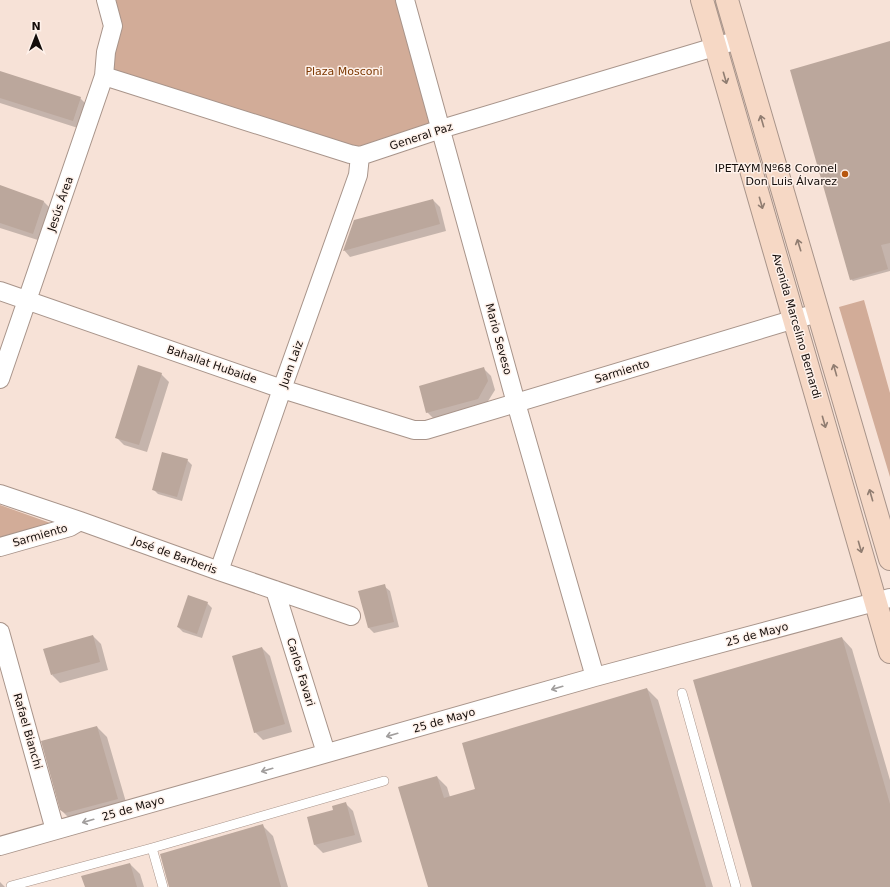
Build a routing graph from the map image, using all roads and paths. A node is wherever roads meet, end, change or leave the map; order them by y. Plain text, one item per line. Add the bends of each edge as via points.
1 (106, 0) edge
2 (405, 0) edge
3 (702, 0) edge
4 (727, 0) edge
5 (738, 40) junction
6 (716, 47) junction
7 (104, 76) junction
8 (441, 129) junction
9 (360, 156) junction
10 (0, 291) edge
11 (27, 300) junction
12 (819, 313) junction
13 (795, 319) junction
14 (0, 379) edge
15 (282, 389) junction
16 (516, 403) junction
17 (426, 430) joint
18 (0, 494) edge
19 (80, 521) junction
20 (0, 546) edge
21 (890, 559) edge
22 (219, 572) junction
23 (275, 590) junction
24 (883, 600) edge
25 (351, 616) dead end
26 (0, 632) edge
27 (890, 652) edge
28 (595, 678) junction
29 (682, 693) dead end
30 (326, 753) junction
31 (384, 781) dead end
32 (55, 830) junction
33 (0, 846) edge
34 (152, 848) junction
35 (12, 887) edge
36 (163, 887) edge
37 (736, 887) edge

1 - 7 street, Jesús Área via 113,26 106,52
2 - 8 street, Mario Seveso
3 - 6 main road, Avenida Marcelino Bernardi
4 - 5 main road
5 - 6 street, General Paz
12 -> 5 main road
6 - 8 street, General Paz
6 -> 13 main road, Avenida Marcelino Bernardi
7 - 9 street
7 - 11 street, Jesús Área
8 - 9 street, General Paz
8 - 16 street, Mario Seveso
9 - 15 street, Juan Laiz via 358,175
10 - 11 street, Bahallat Hubaide
11 - 14 street, Jesús Área
11 - 15 street, Bahallat Hubaide
12 - 13 street, Sarmiento
21 -> 12 main road
13 - 16 street, Sarmiento
13 -> 24 main road, Avenida Marcelino Bernardi
15 - 17 street, Bahallat Hubaide via 414,430
15 - 22 street, Juan Laiz
16 - 17 street, Sarmiento
16 - 28 street, Mario Seveso
18 - 19 street, José de Barberis
19 - 20 street, Sarmiento via 70,527
19 - 22 street, José de Barberis
22 - 23 street, José de Barberis
23 - 25 street, José de Barberis
23 - 30 street, Carlos Favari
24 - 27 main road, Avenida Marcelino Bernardi
24 - 28 street, 25 de Mayo
26 - 32 street, Rafael Bianchi
28 -> 30 street, 25 de Mayo
29 - 37 lane
30 -> 32 street, 25 de Mayo
31 - 34 lane
32 - 33 street, 25 de Mayo
34 - 35 lane
34 - 36 lane

